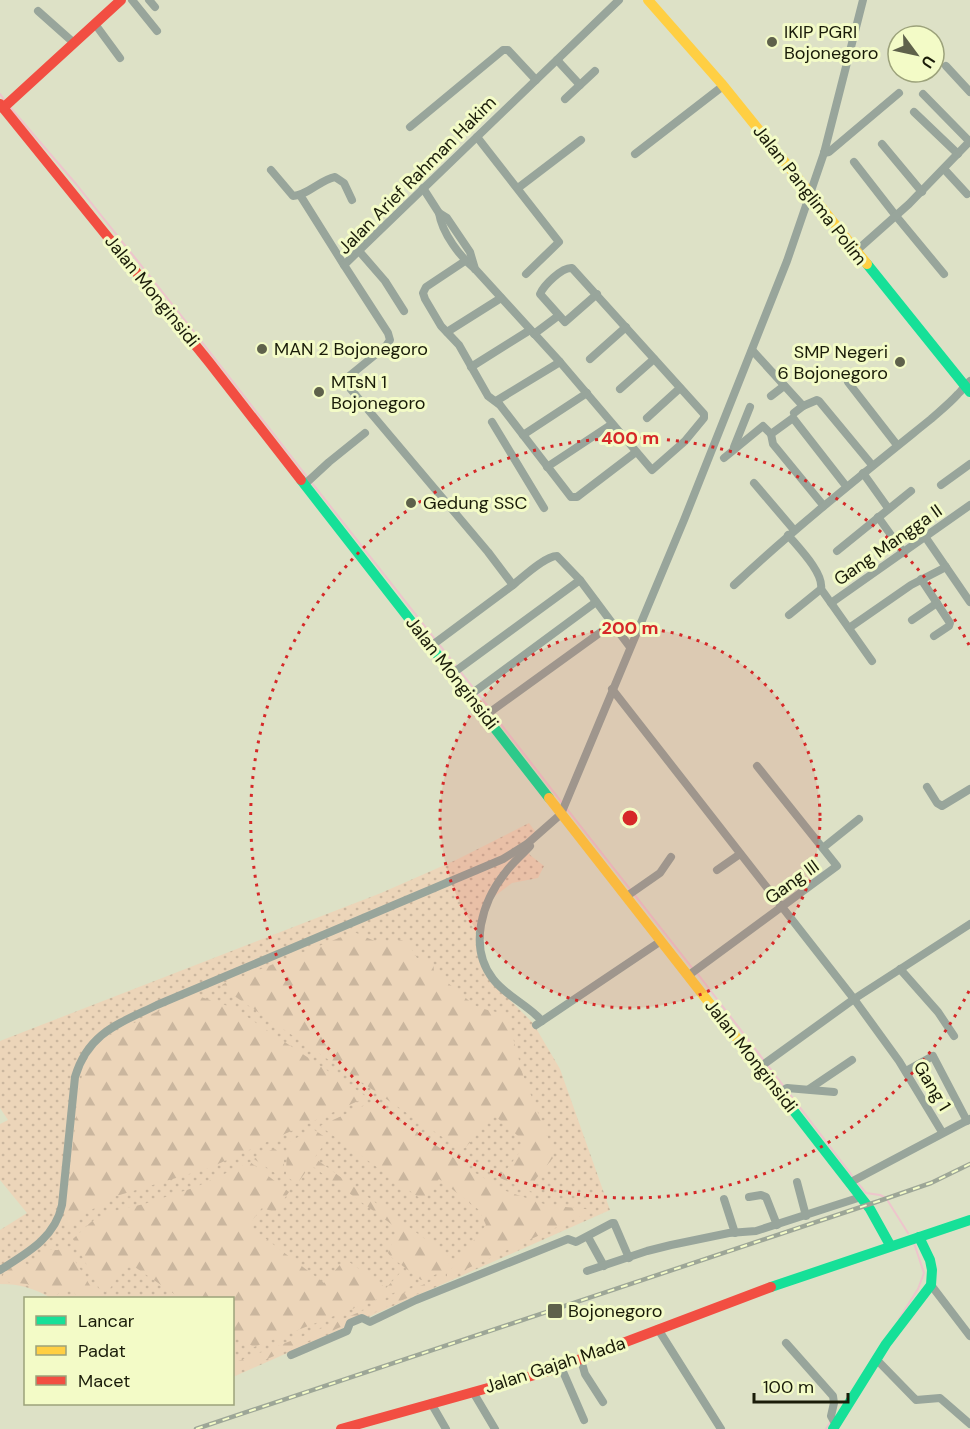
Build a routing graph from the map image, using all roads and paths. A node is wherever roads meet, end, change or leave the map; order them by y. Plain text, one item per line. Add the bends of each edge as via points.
1 (121, 0) edge
2 (132, 0) edge
3 (148, 0) edge
4 (619, 0) edge
5 (648, 0) edge
6 (863, 0) edge
7 (155, 7) dead end
8 (38, 11) dead end
9 (95, 24) junction
10 (158, 31) dead end
11 (74, 43) junction
12 (120, 58) dead end
13 (557, 60) junction
14 (946, 66) dead end
15 (595, 71) dead end
16 (536, 80) junction
17 (580, 85) junction
18 (723, 86) junction
19 (970, 92) edge
20 (899, 93) dead end
21 (923, 94) dead end
22 (565, 99) dead end
23 (5, 104) edge
24 (914, 112) dead end
25 (410, 127) dead end
26 (477, 137) junction
27 (581, 140) dead end
28 (970, 141) edge
29 (882, 144) dead end
30 (824, 153) junction
31 (635, 154) dead end
32 (958, 154) junction
33 (854, 162) dead end
34 (944, 169) junction
35 (271, 170) dead end
36 (518, 188) junction
37 (423, 189) junction
38 (922, 192) junction
39 (967, 194) dead end
40 (300, 195) junction
41 (810, 196) junction
42 (352, 200) dead end
43 (896, 216) junction
44 (359, 251) junction
45 (855, 252) junction
46 (466, 257) junction
47 (344, 265) junction
48 (526, 274) dead end
49 (944, 274) dead end
50 (597, 294) junction
51 (501, 298) junction
52 (404, 311) dead end
53 (558, 316) junction
54 (626, 327) junction
55 (447, 332) junction
56 (532, 332) junction
57 (752, 350) junction
58 (591, 359) dead end
59 (654, 359) junction
60 (560, 362) junction
61 (471, 366) junction
62 (848, 382) dead end
63 (784, 386) junction
64 (680, 388) junction
65 (967, 388) edge
66 (620, 390) dead end
67 (587, 393) junction
68 (771, 396) dead end
69 (496, 401) junction
70 (803, 406) junction
71 (750, 407) dead end
72 (794, 413) dead end
73 (647, 418) dead end
74 (492, 422) dead end
75 (743, 422) junction
76 (612, 424) junction
77 (365, 433) dead end
78 (753, 433) junction
79 (771, 434) junction
80 (523, 435) junction
81 (897, 445) junction
82 (734, 449) junction
83 (636, 452) junction
84 (724, 458) dead end
85 (970, 464) edge
86 (872, 465) junction
87 (547, 467) junction
88 (863, 472) junction
89 (308, 482) junction
90 (754, 483) dead end
91 (941, 485) dead end
92 (846, 486) junction
93 (911, 491) dead end
94 (970, 505) edge
95 (823, 506) junction
96 (544, 508) dead end
97 (888, 508) junction
98 (878, 517) junction
99 (791, 533) junction
100 (926, 538) junction
101 (837, 551) dead end
102 (904, 553) junction
103 (946, 567) junction
104 (921, 579) junction
105 (580, 580) junction
106 (513, 585) junction
107 (734, 585) dead end
108 (821, 589) junction
109 (596, 602) junction
110 (970, 602) edge
111 (831, 603) junction
112 (937, 603) junction
113 (789, 615) dead end
114 (912, 620) dead end
115 (612, 624) junction
116 (849, 628) junction
117 (934, 636) dead end
118 (434, 644) junction
119 (630, 647) junction
120 (872, 661) dead end
121 (456, 670) junction
122 (612, 689) junction
123 (474, 692) junction
124 (489, 713) junction
125 (757, 766) dead end
126 (927, 787) dead end
127 (970, 789) edge
128 (564, 808) junction
129 (859, 819) dead end
130 (549, 827) junction
131 (824, 847) junction
132 (740, 854) junction
133 (671, 857) dead end
134 (717, 870) dead end
135 (630, 894) junction
136 (782, 908) junction
137 (970, 924) edge
138 (661, 941) junction
139 (900, 969) junction
140 (692, 972) junction
141 (854, 999) junction
142 (954, 1036) dead end
143 (852, 1060) dead end
144 (763, 1065) junction
145 (906, 1071) junction
146 (809, 1089) junction
147 (783, 1090) junction
148 (834, 1092) dead end
149 (968, 1120) edge
150 (942, 1132) junction
151 (853, 1180) junction
152 (797, 1182) dead end
153 (749, 1197) dead end
154 (861, 1197) junction
155 (724, 1199) dead end
156 (806, 1216) junction
157 (970, 1220) edge
158 (777, 1226) junction
159 (735, 1233) junction
160 (588, 1237) junction
161 (914, 1238) junction
162 (890, 1245) junction
163 (629, 1258) junction
164 (604, 1266) junction
165 (0, 1270) edge
166 (587, 1271) dead end
167 (931, 1285) junction
168 (658, 1329) junction
169 (970, 1336) edge
170 (786, 1343) dead end
171 (291, 1355) dead end
172 (876, 1359) junction
173 (581, 1360) junction
174 (561, 1367) junction
175 (473, 1392) junction
176 (603, 1402) dead end
177 (431, 1403) junction
178 (375, 1418) junction
179 (584, 1420) dead end
180 (833, 1423) edge
181 (970, 1424) edge
182 (341, 1429) edge
183 (381, 1429) edge
184 (446, 1429) edge
185 (495, 1429) edge
186 (721, 1429) edge

1 - 9 main road
2 - 10 street
3 - 7 street
4 - 13 street, Jalan Arief Rahman Hakim
5 - 18 main road, Jalan Panglima Polim
6 - 30 street
8 - 11 street
9 - 11 main road
9 - 12 street
11 - 23 main road
13 - 16 street, Jalan Arief Rahman Hakim
13 - 17 street
14 - 19 street
15 - 17 street
16 - 25 street via 508,50 503,50
16 - 26 street, Jalan Arief Rahman Hakim
17 - 22 street
18 - 31 street
18 - 41 main road, Jalan Panglima Polim
20 - 30 street
21 - 28 street
23 - 89 main road, Jalan Monginsidi
24 - 32 street
26 - 36 street
26 - 37 street, Jalan Arief Rahman Hakim
27 - 36 street
28 - 32 street
29 - 38 street
30 - 41 street
32 - 34 street
33 - 43 street
34 - 38 street
34 - 39 street
35 - 40 street via 290,194
36 - 48 street via 560,242
37 - 44 street, Jalan Arief Rahman Hakim
37 - 46 street via 447,218
38 - 43 street
40 - 42 street via 335,177 344,183
40 - 47 street
41 - 45 main road, Jalan Panglima Polim
41 - 57 street
43 - 45 street
43 - 49 street
44 - 47 street, Jalan Arief Rahman Hakim
44 - 52 street
45 - 65 main road, Jalan Panglima Polim
46 - 51 street
46 - 55 street via 426,286 423,293
47 - 106 street, Jalan Arief Rahman Hakim via 390,340 348,377 348,386
50 - 53 street via 566,321
50 - 53 street via 572,268 565,268 540,292
50 - 54 street
51 - 55 street
51 - 56 street
53 - 56 street
54 - 58 street
54 - 59 street
55 - 61 street
56 - 60 street
56 - 61 street
57 - 63 street
57 - 119 street
59 - 64 street
59 - 66 street
60 - 67 street
60 - 69 street
61 - 69 street via 488,396
62 - 81 street
63 - 68 street
63 - 70 street
64 - 73 street
64 - 83 street via 704,418 652,470
65 - 81 street
67 - 76 street
67 - 80 street
69 - 80 street
70 - 72 street
70 - 86 street via 819,401
71 - 75 street
74 - 96 street
75 - 78 street
75 - 82 street
76 - 83 street
76 - 87 street
77 - 89 street
78 - 79 street via 764,426
78 - 82 street
79 - 92 street via 793,418
79 - 95 street via 773,444
80 - 87 street
81 - 86 street
82 - 84 street
83 - 87 street via 574,498
85 - 91 street
86 - 88 street
88 - 92 street
88 - 97 street
89 - 118 main road, Jalan Monginsidi
90 - 99 street, Gang Mangga II
92 - 95 street
93 - 97 street
94 - 100 street, Gang Mangga II
95 - 99 street
97 - 98 street
98 - 101 street
98 - 102 street
99 - 107 street
99 - 108 street, Gang Mangga II via 818,573
100 - 102 street, Gang Mangga II
100 - 103 street
102 - 111 street, Gang Mangga II
103 - 104 street
103 - 110 street
104 - 112 street
104 - 116 street
105 - 106 street via 555,555
105 - 109 street
105 - 121 street
106 - 118 street
108 - 111 street, Gang Mangga II
108 - 113 street
109 - 115 street
109 - 123 street
111 - 116 street
112 - 114 street
112 - 117 street via 950,624
115 - 119 street
115 - 124 street
116 - 120 street
118 - 121 main road, Jalan Monginsidi
119 - 122 street
121 - 123 main road, Jalan Monginsidi
122 - 128 street
122 - 132 street, Gang 1
123 - 124 main road, Jalan Monginsidi
124 - 128 main road, Jalan Monginsidi
125 - 131 street, Gang III
126 - 127 street via 942,806
128 - 130 street
128 - 135 main road, Jalan Monginsidi
129 - 131 street
130 - 138 street via 497,884 482,918 480,948 494,981 539,1023
130 - 165 street via 503,859 166,1001 99,1037 80,1060 75,1077 57,1222 40,1242
131 - 136 street, Gang III via 837,868
132 - 134 street
132 - 136 street, Gang 1
133 - 135 street via 660,873
135 - 138 main road, Jalan Monginsidi
136 - 140 street, Gang III
136 - 141 street, Gang 1
137 - 139 street
138 - 140 main road, Jalan Monginsidi
139 - 141 street
139 - 142 street
140 - 144 main road, Jalan Monginsidi
141 - 144 street
141 - 145 street, Gang 1
143 - 146 street
144 - 147 main road, Jalan Monginsidi
145 - 149 street via 933,1056
145 - 150 street, Gang 1
146 - 147 street
146 - 148 street
147 - 151 main road, Jalan Monginsidi
149 - 150 street
150 - 151 street, Gang 1
151 - 154 main road, Jalan Monginsidi
152 - 156 street
153 - 158 street via 766,1197
154 - 156 street
154 - 162 main road, Jalan Monginsidi
155 - 159 street
156 - 158 street
157 - 161 main road, Jalan Gajah Mada
158 - 159 street
159 - 163 street via 671,1245
160 - 163 street via 614,1223
160 - 164 street
160 - 171 street via 576,1242 568,1239 351,1323 349,1328
161 - 162 main road, Jalan Gajah Mada
161 - 167 main road via 930,1260
162 - 168 main road, Jalan Gajah Mada
163 - 164 street
164 - 166 street
167 - 169 street
167 - 172 main road
168 - 173 main road, Jalan Gajah Mada
168 - 186 street
170 - 180 street via 833,1396
172 - 180 main road
172 - 181 street via 916,1400 939,1397
173 - 174 main road, Jalan Gajah Mada
173 - 176 street
174 - 175 main road, Jalan Gajah Mada
174 - 179 street
175 - 177 main road, Jalan Gajah Mada
175 - 185 street
177 - 178 main road, Jalan Gajah Mada
177 - 184 street
178 - 182 main road, Jalan Gajah Mada
178 - 183 street

